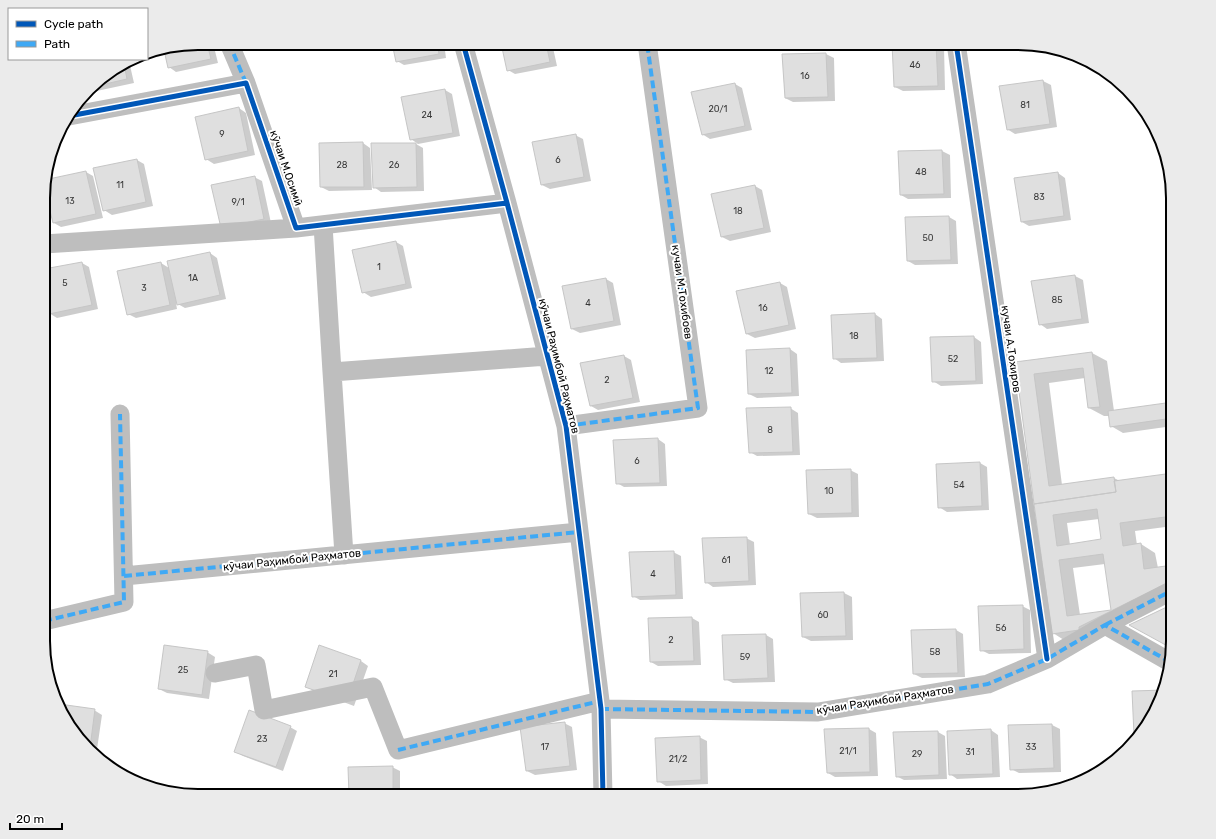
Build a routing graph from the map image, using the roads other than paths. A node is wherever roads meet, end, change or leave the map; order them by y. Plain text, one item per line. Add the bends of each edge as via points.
1 (232, 50) edge
2 (465, 50) edge
3 (648, 50) edge
4 (957, 50) edge
5 (246, 83) junction
6 (76, 115) edge
7 (507, 203) junction
8 (323, 224) junction
9 (296, 228) junction
10 (50, 244) edge
11 (547, 356) junction
12 (332, 372) junction
13 (120, 414) dead end
14 (566, 426) junction
15 (579, 532) junction
16 (344, 555) junction
17 (124, 576) junction
18 (1166, 594) edge
19 (50, 620) edge
20 (1105, 626) junction
21 (1047, 658) junction
22 (1165, 659) edge
23 (215, 673) dead end
24 (601, 705) junction
25 (603, 789) edge

1 - 5 street, кӯчаи М.Осимӣ
2 - 7 street, кӯчаи Раҳимбой Раҳматов
3 - 14 street, кучаи М.Тохибоев via 698,408
4 - 21 street, кучаи А.Тохиров
5 - 6 street
5 - 9 street, кӯчаи М.Осимӣ
7 - 8 street
7 - 11 street, кӯчаи Раҳимбой Раҳматов
8 - 9 street
8 - 12 street
9 - 10 street
11 - 12 street
11 - 14 street, кӯчаи Раҳимбой Раҳматов
12 - 16 street
13 - 17 street
14 - 15 street, кӯчаи Раҳимбой Раҳматов
15 - 16 street, кӯчаи Раҳимбой Раҳматов
15 - 24 street, кӯчаи Раҳимбой Раҳматов
16 - 17 street, кӯчаи Раҳимбой Раҳматов
17 - 19 street via 124,602
18 - 20 street, кӯчаи Раҳимбой Раҳматов
20 - 21 street, кӯчаи Раҳимбой Раҳматов
20 - 22 street
21 - 24 street, кӯчаи Раҳимбой Раҳматов via 988,684 818,712
23 - 24 street, кӯчаи Раҳимбой Раҳматов via 256,666 264,710 373,687 398,750
24 - 25 street, кӯчаи Раҳимбой Раҳматов

